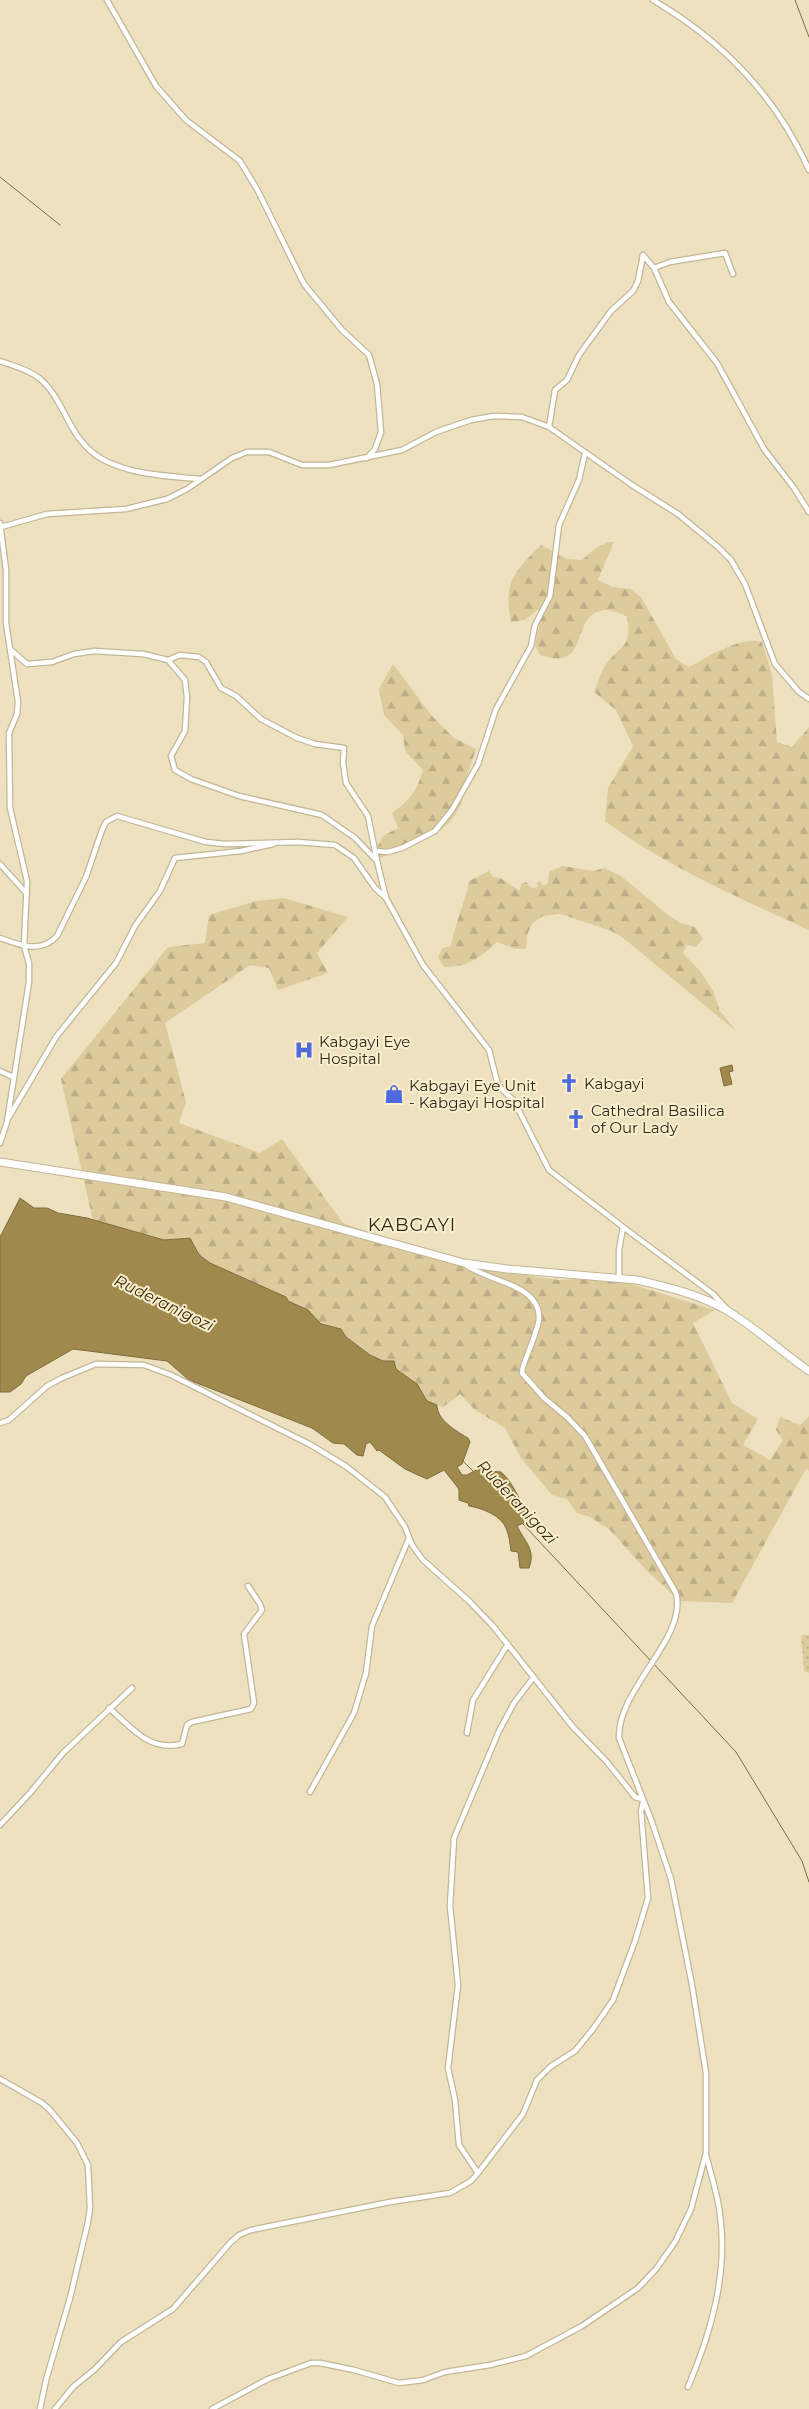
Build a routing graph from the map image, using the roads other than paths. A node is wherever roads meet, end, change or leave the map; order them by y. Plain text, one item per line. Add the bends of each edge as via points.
1 (107, 0) edge
2 (653, 0) edge
3 (809, 170) edge
4 (654, 268) junction
5 (733, 274) dead end
6 (0, 362) edge
7 (549, 427) junction
8 (585, 453) junction
9 (366, 459) junction
10 (200, 479) junction
11 (809, 512) edge
12 (1, 525) edge
13 (10, 649) junction
14 (168, 660) junction
15 (809, 699) edge
16 (277, 843) junction
17 (376, 851) junction
18 (376, 861) junction
19 (0, 864) edge
20 (27, 894) junction
21 (386, 898) junction
22 (1, 939) edge
23 (24, 946) junction
24 (0, 1071) edge
25 (14, 1077) junction
26 (7, 1122) junction
27 (0, 1143) edge
28 (0, 1162) edge
29 (623, 1227) junction
30 (464, 1263) junction
31 (619, 1278) junction
32 (729, 1312) junction
33 (809, 1371) edge
34 (0, 1423) edge
35 (409, 1538) junction
36 (248, 1586) dead end
37 (508, 1644) junction
38 (533, 1678) junction
39 (132, 1688) dead end
40 (110, 1708) junction
41 (467, 1733) dead end
42 (310, 1792) dead end
43 (642, 1800) junction
44 (0, 1825) edge
45 (0, 2080) edge
46 (706, 2154) junction
47 (478, 2174) junction
48 (688, 2387) dead end
49 (40, 2409) edge
50 (55, 2409) edge
51 (212, 2409) edge

1 - 9 street via 156,86 186,120 240,161 304,284 348,336 369,355 377,384 381,432 375,449
2 - 3 street via 706,35 729,55 780,115
4 - 5 street via 725,252
4 - 7 street via 643,255 638,281 611,310 567,380 555,390
4 - 11 street via 666,298 717,363 755,435
6 - 10 street via 40,378 74,433 102,458 136,471
7 - 8 street
7 - 9 street via 522,417 486,417 436,432 402,450
8 - 15 street via 678,514 731,560 757,610 775,664
8 - 17 street via 579,480 558,525 550,596 535,625 531,646 496,709 478,764 452,810 434,830 402,848
9 - 10 street via 318,466 302,465 269,452 247,452
10 - 12 street via 178,494 138,507 54,513
12 - 13 street
13 - 14 street via 27,664 52,662 94,651 143,654
13 - 20 street via 18,702 9,734 10,808 26,871
14 - 17 street via 180,656 199,657 206,662 222,688 261,719 297,738 344,748 346,783 368,816
14 - 18 street via 184,680 187,697 185,732 171,756 175,770 192,780 240,796 322,815 355,838
16 - 21 street via 335,845 354,858
16 - 23 street via 206,842 146,826 124,816 111,818 102,830 86,877 57,936 45,946
16 - 26 street via 241,851 175,858 160,891 135,926 116,963 56,1037
17 - 18 street
18 - 21 street
19 - 20 street
20 - 23 street
21 - 29 street via 423,965 490,1050 498,1085 514,1101 549,1170
22 - 23 street
23 - 25 street via 29,963 29,994
24 - 25 street
25 - 26 street
26 - 27 street
28 - 30 highway via 226,1197
29 - 31 street
29 - 32 street via 713,1294
30 - 31 highway via 530,1272
30 - 43 street via 514,1286 536,1305 537,1329 522,1373 586,1436 676,1593 678,1601 672,1627 623,1715 619,1732
31 - 32 highway via 658,1285 708,1301
32 - 33 highway
34 - 35 street via 9,1420 47,1386 96,1364 154,1367 251,1417 296,1436 347,1467 386,1497
35 - 37 street via 423,1560 469,1601
35 - 42 street via 372,1626 367,1665 354,1713
36 - 40 street via 262,1610 244,1634 254,1704 252,1709 192,1722 187,1725 182,1744 162,1746 149,1742
37 - 38 street
37 - 41 street via 473,1700
38 - 43 street via 572,1727 607,1762 635,1797
38 - 47 street via 507,1715 454,1838 450,1906 458,1985 448,2068 459,2145
39 - 40 street
40 - 44 street via 63,1753
43 - 46 street via 671,1879 692,1985 706,2073
43 - 47 street via 648,1898 613,2000 575,2051 537,2080 523,2114
45 - 49 street via 50,2110 77,2143 88,2165 88,2222
46 - 48 street via 720,2214 723,2253 718,2294 705,2349
46 - 51 street via 691,2209 675,2242 656,2269 625,2298 553,2342 516,2359 445,2372 416,2382 399,2383 354,2370 311,2363 268,2379
47 - 50 street via 450,2193 332,2213 239,2235 173,2309 121,2342 73,2387

